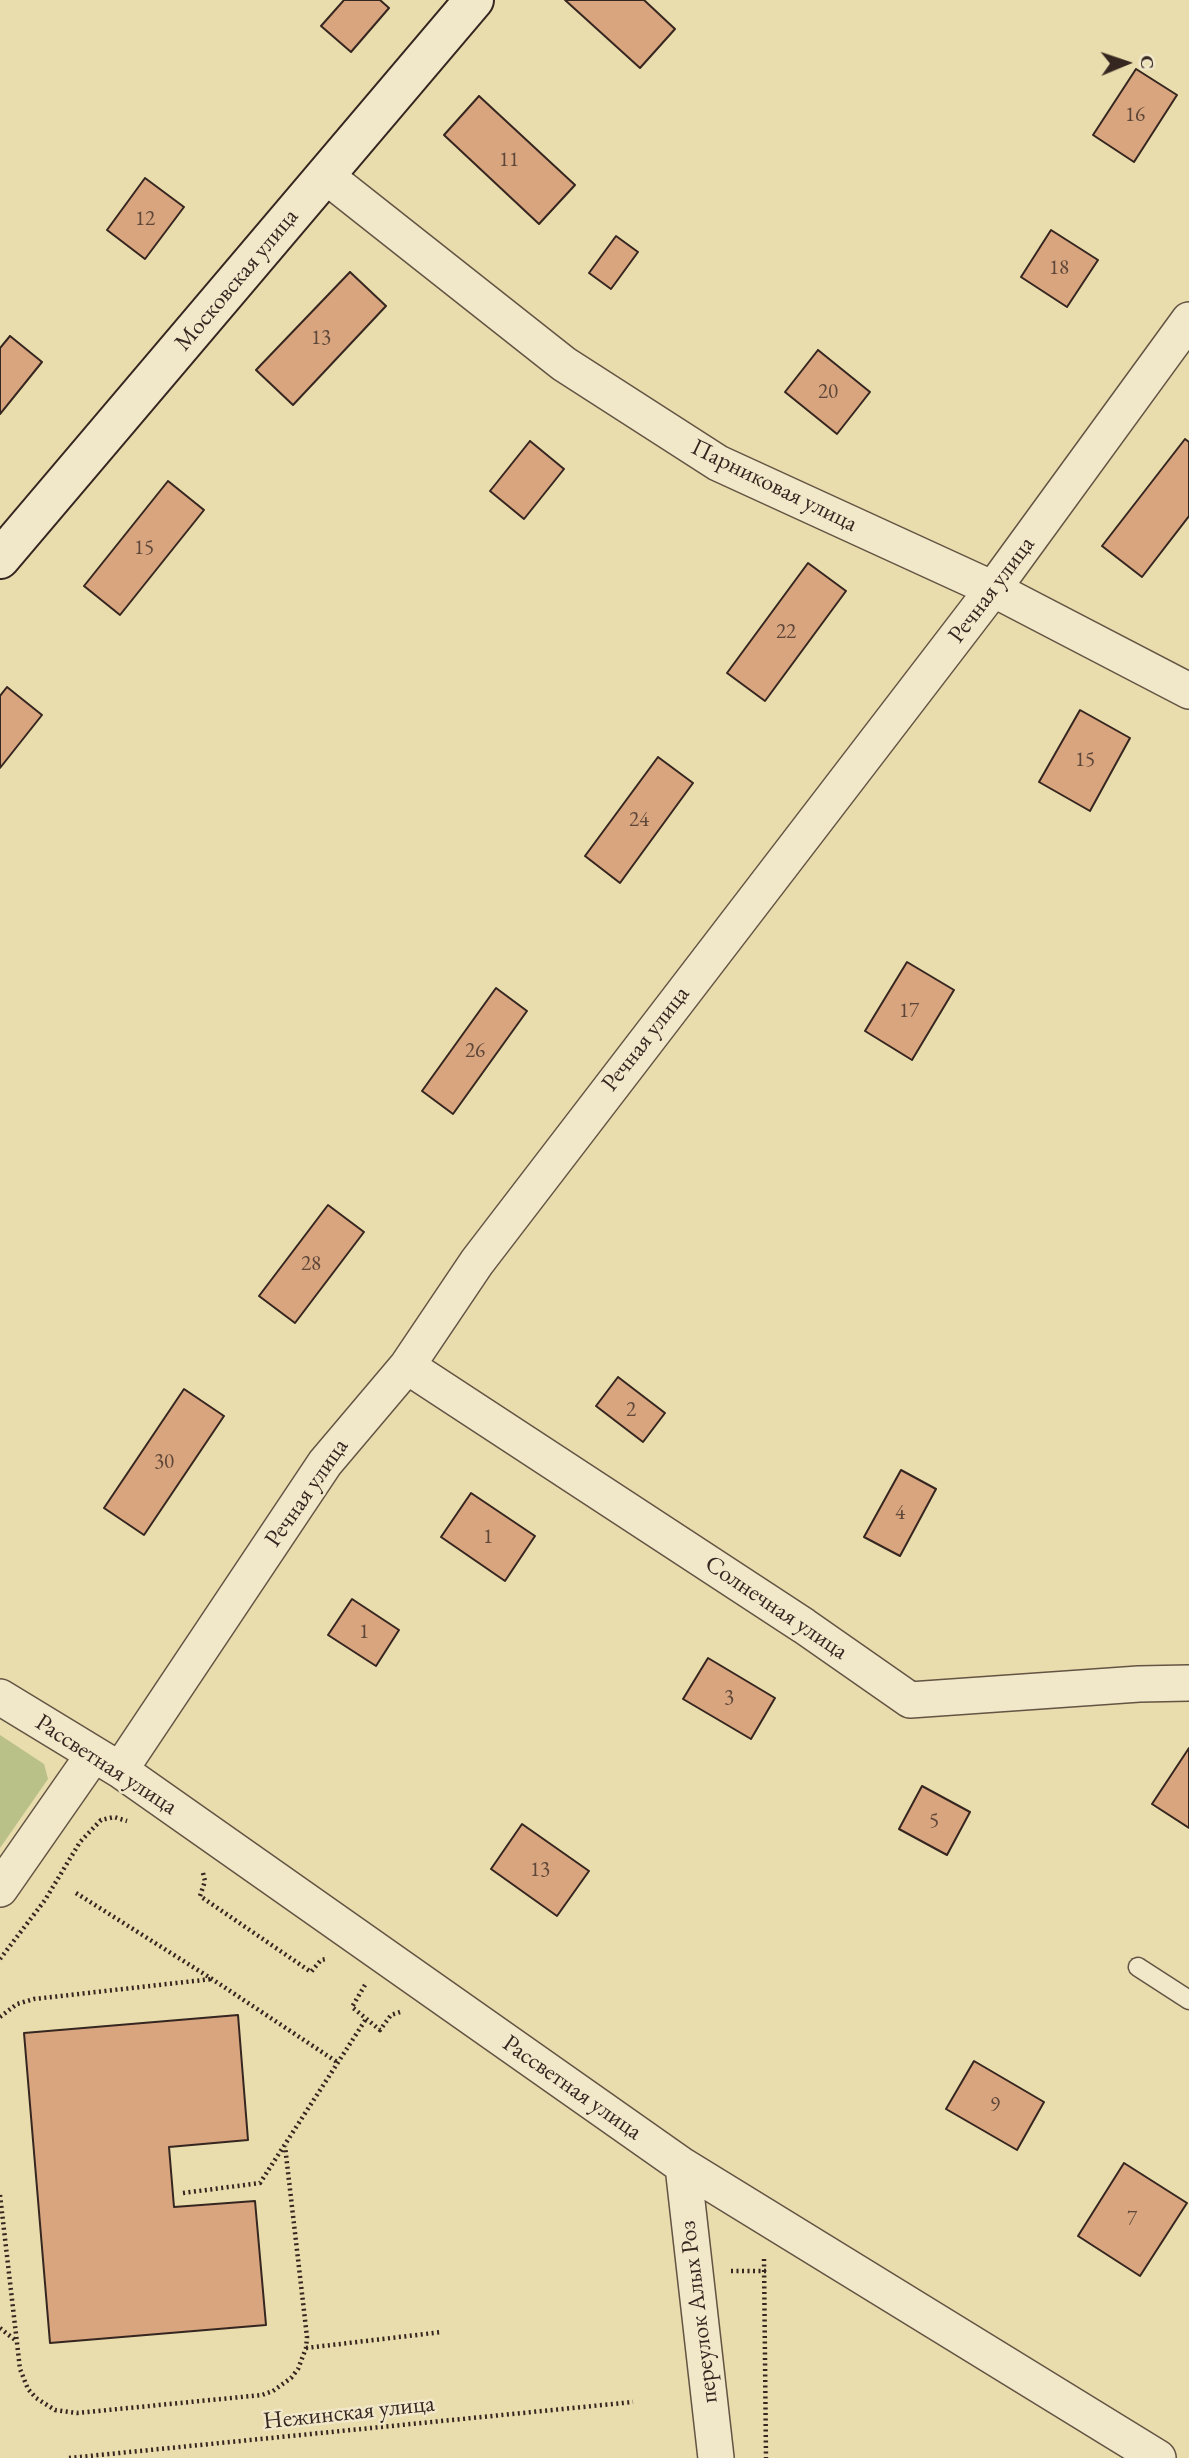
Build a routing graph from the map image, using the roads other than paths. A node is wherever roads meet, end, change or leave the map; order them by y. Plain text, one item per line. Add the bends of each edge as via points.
1 (474, 0) edge
2 (326, 176) junction
3 (1189, 320) edge
4 (0, 559) edge
5 (993, 589) junction
6 (1189, 691) edge
7 (407, 1366) junction
8 (1189, 1683) edge
9 (0, 1697) edge
10 (107, 1762) junction
11 (0, 1889) edge
12 (1138, 1967) dead end
13 (1189, 2000) edge
14 (682, 2166) junction
15 (716, 2458) edge
16 (1158, 2458) edge

1 - 2 street, Московская улица
2 - 4 street, Московская улица
2 - 5 street, Парниковая улица via 564,364 718,463
3 - 5 street, Речная улица
5 - 6 street, Парниковая улица
5 - 7 street, Речная улица via 493,1241
7 - 8 street, Солнечная улица via 793,1618 910,1700
7 - 10 street, Речная улица via 324,1464
9 - 10 street, Рассветная улица
10 - 11 street, Речная улица
10 - 14 street, Рассветная улица
12 - 13 lane
14 - 15 street, переулок Алых Роз
14 - 16 street, Рассветная улица

